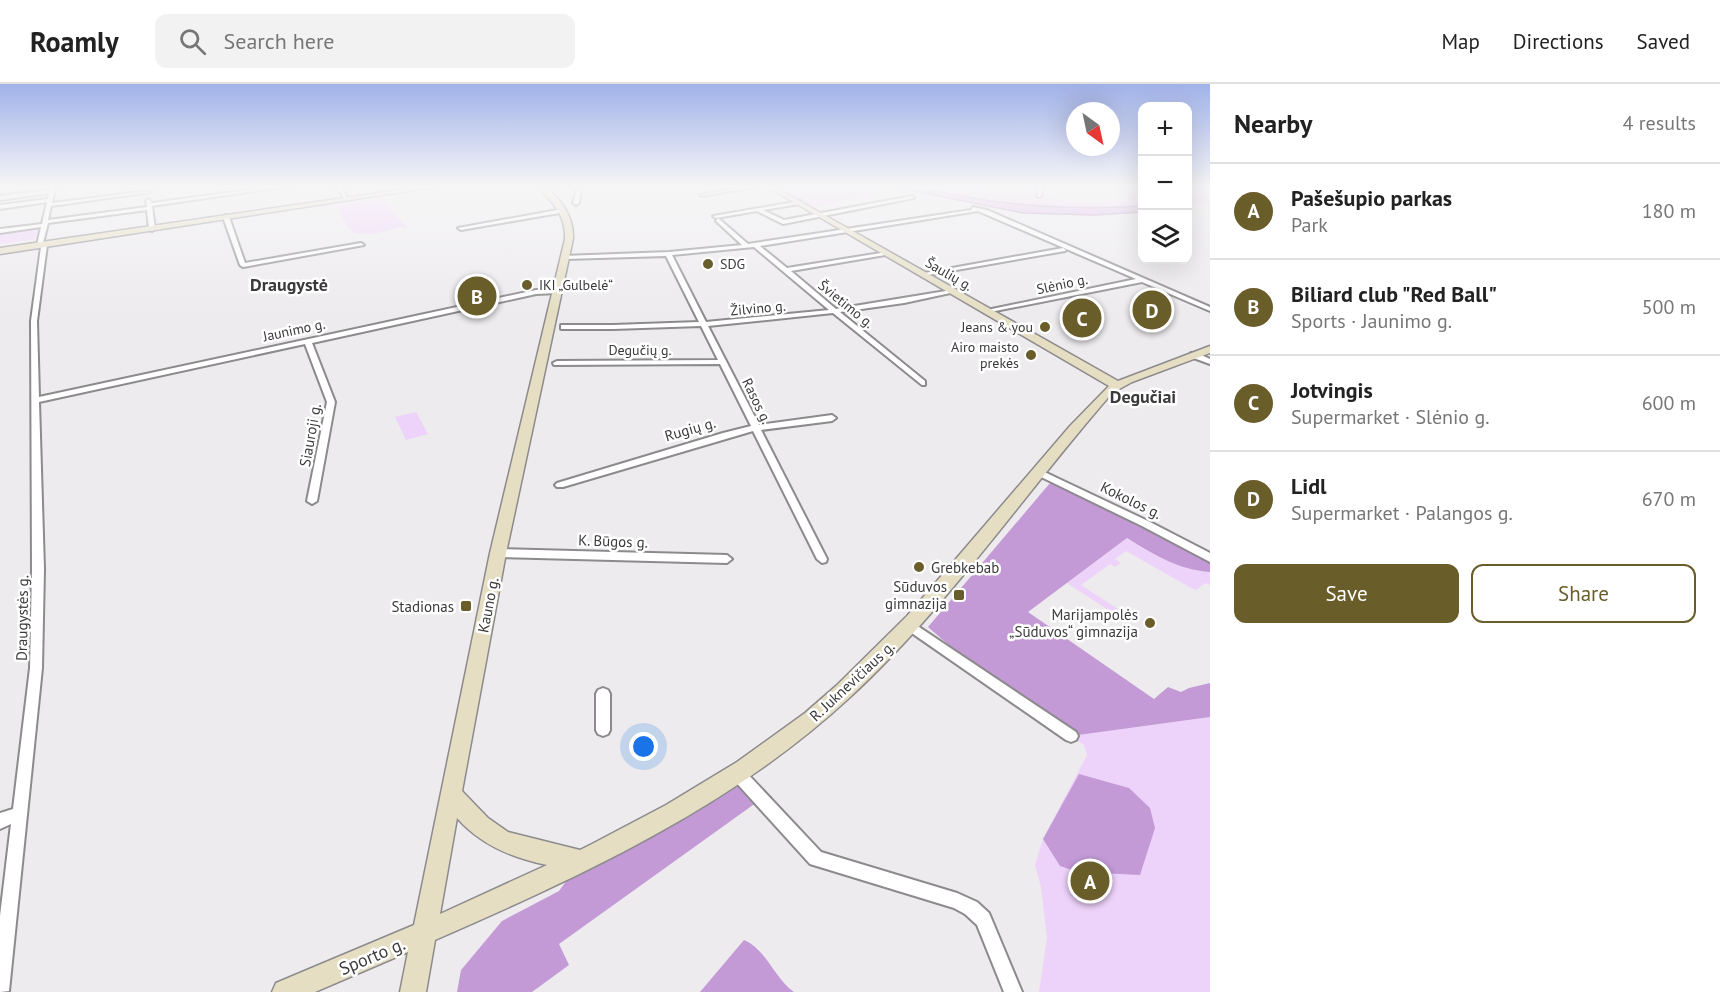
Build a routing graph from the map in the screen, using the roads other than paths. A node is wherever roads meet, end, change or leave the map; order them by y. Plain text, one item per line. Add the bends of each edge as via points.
1 (17, 228) edge
2 (44, 228) edge
3 (156, 228) edge
4 (230, 228) edge
5 (570, 228) edge
6 (728, 228) edge
7 (841, 228) edge
8 (862, 228) edge
9 (1025, 228) edge
10 (152, 229) joint
11 (0, 231) edge
12 (846, 231) junction
13 (361, 244) dead end
14 (754, 244) junction
15 (42, 245) junction
16 (746, 245) junction
17 (1063, 249) dead end
18 (0, 251) edge
19 (885, 253) junction
20 (668, 254) junction
21 (565, 257) junction
22 (786, 270) junction
23 (922, 274) junction
24 (1142, 280) junction
25 (557, 291) junction
26 (952, 291) junction
27 (1210, 309) edge
28 (835, 311) junction
29 (987, 312) junction
30 (703, 324) junction
31 (564, 327) dead end
32 (308, 341) junction
33 (1210, 349) edge
34 (1194, 355) junction
35 (723, 362) junction
36 (1210, 362) edge
37 (557, 363) dead end
38 (922, 383) dead end
39 (1116, 385) junction
40 (37, 400) junction
41 (832, 418) dead end
42 (755, 428) junction
43 (1038, 472) junction
44 (560, 485) dead end
45 (312, 501) dead end
46 (498, 553) junction
47 (1210, 558) edge
48 (726, 559) dead end
49 (822, 559) dead end
50 (910, 626) junction
51 (603, 694) dead end
52 (603, 730) dead end
53 (1071, 736) dead end
54 (738, 774) junction
55 (452, 795) junction
56 (21, 813) junction
57 (0, 821) edge
58 (581, 861) junction
59 (425, 933) junction
60 (0, 991) edge
61 (285, 992) edge
62 (413, 992) edge
63 (1014, 992) edge

1 - 11 street
2 - 15 street, Draugystės g.
3 - 10 street
4 - 13 street via 243,265
5 - 21 street, Kauno g.
6 - 16 street
7 - 12 street, Šaulių g.
8 - 12 street
9 - 24 street
10 - 15 street
12 - 14 street
12 - 19 street, Šaulių g.
14 - 16 street
14 - 22 street, Švietimo g.
15 - 18 street
15 - 40 street, Draugystės g. via 34,321
16 - 20 street
17 - 23 street
19 - 22 street
19 - 23 street, Šaulių g.
20 - 21 street
20 - 30 street, Rasos g.
21 - 25 street, Kauno g.
22 - 28 street, Švietimo g.
23 - 26 street, Šaulių g.
24 - 27 street
24 - 29 street, Slėnio g.
25 - 32 street, Jaunimo g. via 536,292
25 - 46 street, Kauno g.
26 - 28 street, Žilvino g.
26 - 29 street, Šaulių g.
28 - 30 street, Žilvino g.
28 - 38 street, Švietimo g.
29 - 39 street, Šaulių g.
30 - 31 street, Žilvino g.
30 - 35 street, Rasos g.
32 - 40 street, Jaunimo g.
32 - 45 street, Siauroji g. via 331,402
33 - 34 street, R. Juknevičiaus g.
34 - 36 street
34 - 39 street, R. Juknevičiaus g.
35 - 37 street, Degučių g.
35 - 42 street, Rasos g.
39 - 43 street, R. Juknevičiaus g.
40 - 56 street, Draugystės g. via 36,668
41 - 42 street, Rugių g.
42 - 44 street, Rugių g.
42 - 49 street, Rasos g.
43 - 47 street, Kokolos g.
43 - 50 street, R. Juknevičiaus g.
46 - 48 street, K. Būgos g.
46 - 55 street, Kauno g.
50 - 53 street
50 - 54 street, R. Juknevičiaus g. via 822,711
51 - 52 street
54 - 58 street, R. Juknevičiaus g. via 650,827
54 - 63 street via 816,858 971,908 983,919
55 - 58 street via 481,828 512,845
55 - 59 street, Kauno g.
56 - 57 street
56 - 60 street, Draugystės g.
58 - 59 street, R. Juknevičiaus g.
59 - 61 street, Sporto g.
59 - 62 street, Kauno g.

